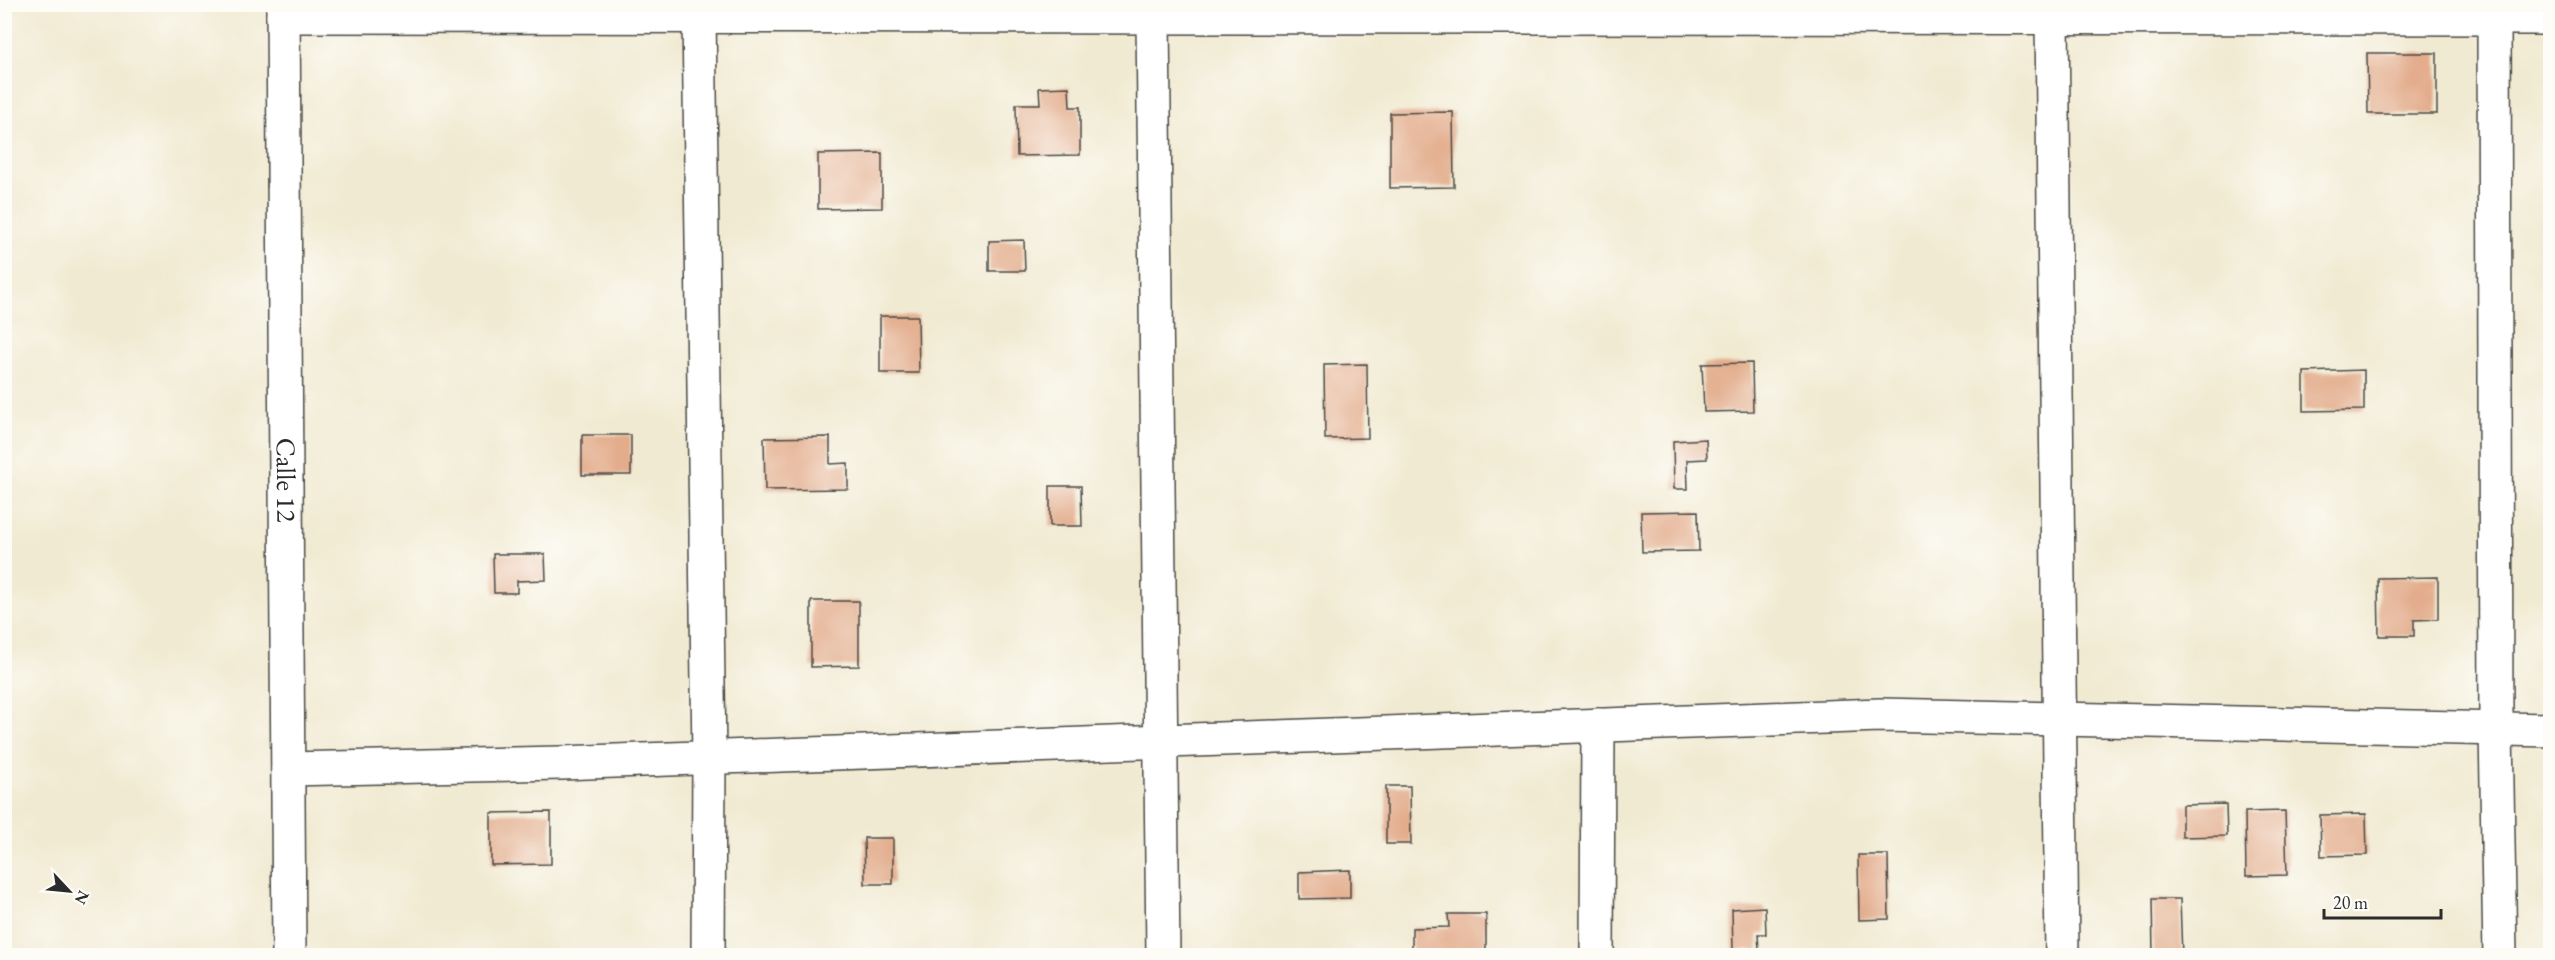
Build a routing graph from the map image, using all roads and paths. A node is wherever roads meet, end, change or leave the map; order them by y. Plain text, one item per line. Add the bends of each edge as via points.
1 (283, 10) edge
2 (699, 16) junction
3 (1153, 17) junction
4 (2052, 18) junction
5 (2494, 18) junction
6 (2550, 18) edge
7 (2059, 718) junction
8 (1598, 725) junction
9 (2496, 729) junction
10 (2550, 730) edge
11 (1161, 741) junction
12 (708, 758) junction
13 (288, 769) junction
14 (290, 956) edge
15 (708, 956) edge
16 (1163, 956) edge
17 (1597, 956) edge
18 (2062, 956) edge
19 (2500, 956) edge

1 - 2 street
1 - 13 street, Calle 12
2 - 3 street
2 - 12 street
3 - 4 street
3 - 11 street
4 - 5 street
4 - 7 street
5 - 6 street
5 - 9 street
7 - 8 street via 1880,715
7 - 9 street
7 - 18 street
8 - 11 street
8 - 17 street
9 - 10 street
9 - 19 street
11 - 12 street
11 - 16 street
12 - 13 street
12 - 15 street
13 - 14 street, Calle 12

